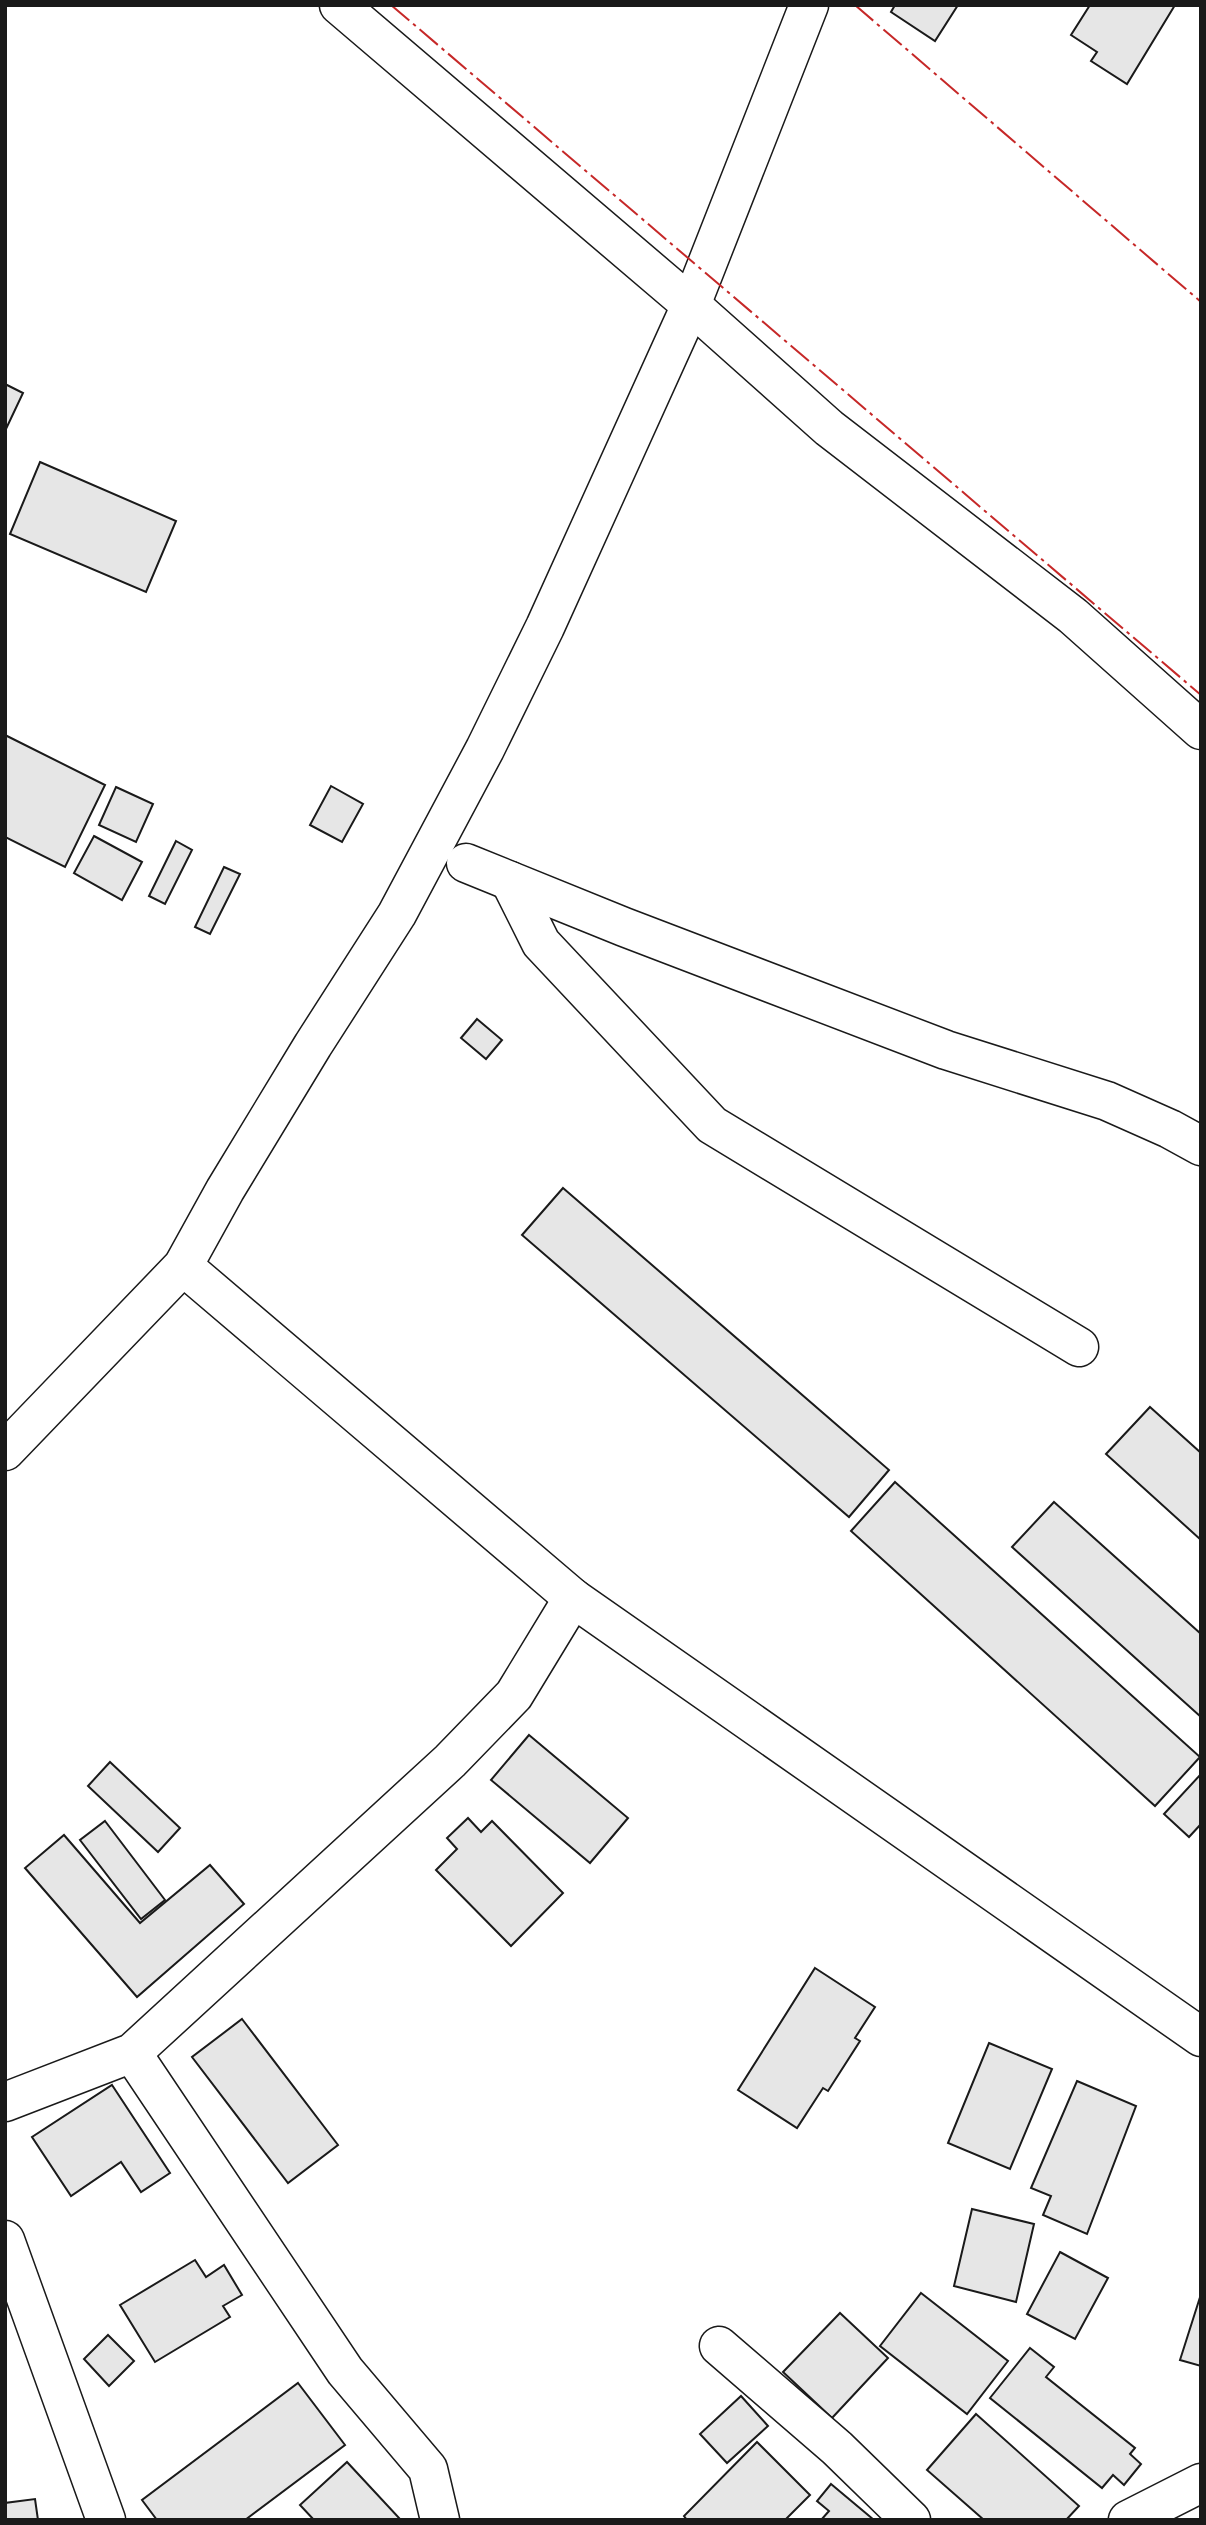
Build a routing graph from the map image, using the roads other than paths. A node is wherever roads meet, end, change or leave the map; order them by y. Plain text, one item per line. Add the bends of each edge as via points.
1 (339, 5) edge
2 (806, 7) edge
3 (691, 305) junction
4 (1201, 730) edge
5 (485, 749) junction
6 (466, 863) junction
7 (510, 881) junction
8 (397, 914) junction
9 (1201, 1146) edge
10 (183, 1266) junction
11 (1079, 1347) dead end
12 (5, 1451) edge
13 (573, 1598) junction
14 (1201, 2037) edge
15 (132, 2053) junction
16 (5, 2102) edge
17 (5, 2240) edge
18 (719, 2346) dead end
19 (1201, 2483) edge
20 (106, 2520) edge
21 (440, 2520) edge
22 (911, 2520) edge
23 (1128, 2520) edge

1 - 3 street
2 - 3 street
3 - 4 street via 829,428 1073,617
3 - 5 street
5 - 6 street
5 - 8 street
6 - 7 street
6 - 8 street
7 - 9 street via 946,1050 1107,1101
7 - 11 street via 541,943 712,1125
8 - 10 street via 306,1056
10 - 12 street
10 - 13 street
13 - 14 street
13 - 15 street via 514,1695 450,1761
15 - 16 street
15 - 21 street via 345,2371 428,2469
17 - 20 street
18 - 22 street via 837,2448
19 - 23 street

